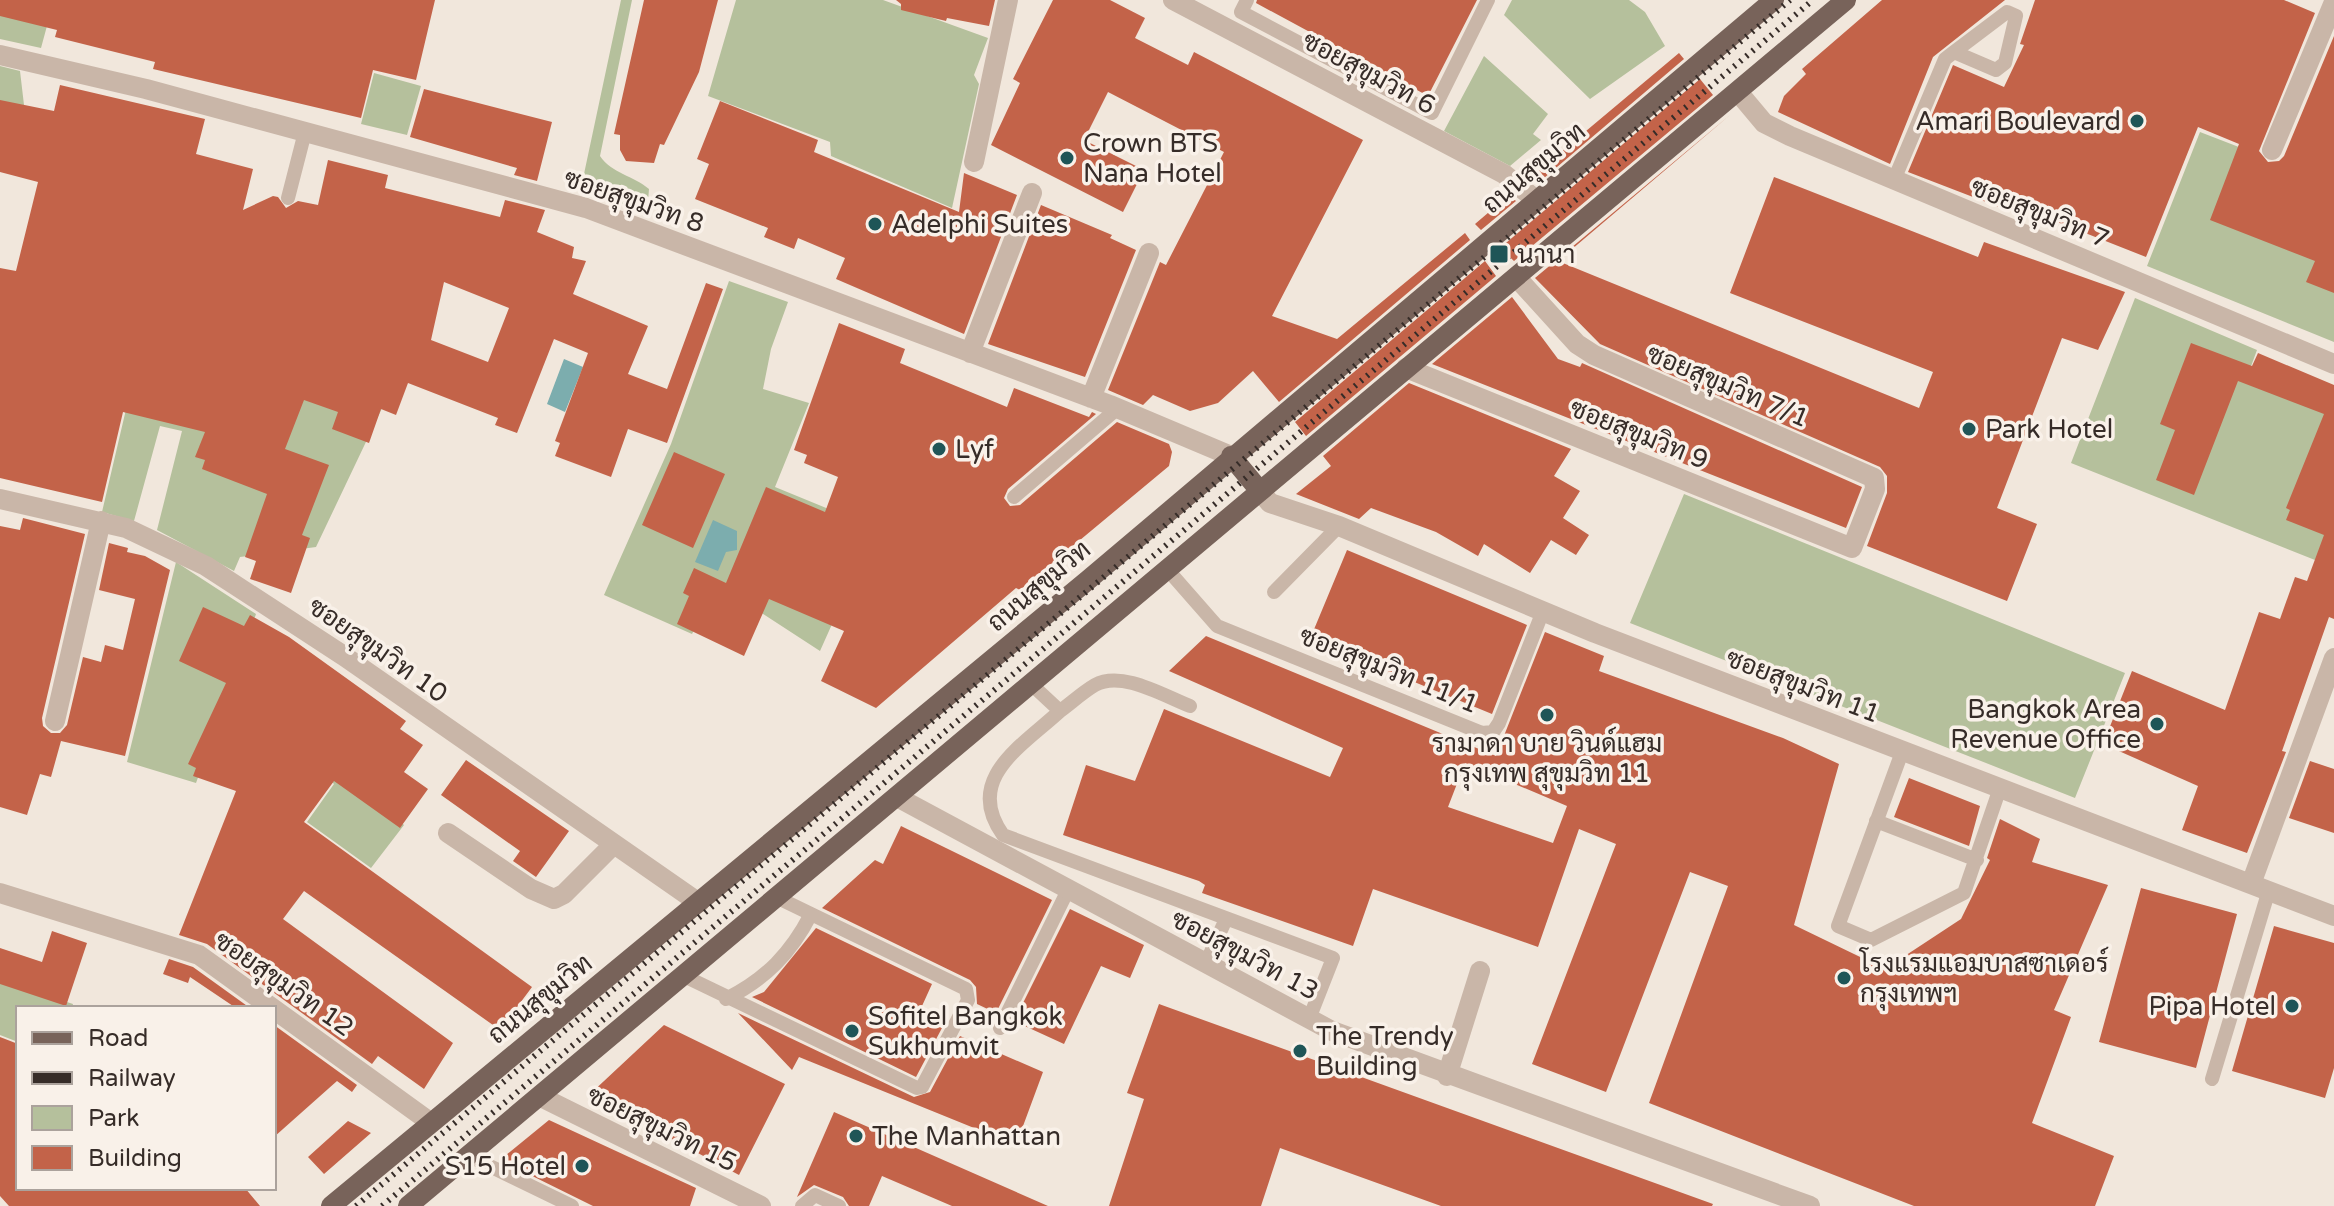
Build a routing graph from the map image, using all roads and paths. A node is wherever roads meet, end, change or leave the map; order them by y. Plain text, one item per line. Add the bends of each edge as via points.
1 (1008, 0) edge
2 (1173, 0) edge
3 (1488, 0) edge
4 (1774, 0) edge
5 (1846, 0) edge
6 (2328, 0) edge
7 (2334, 2) edge
8 (1240, 14) edge
9 (1954, 52) junction
10 (0, 55) edge
11 (1738, 92) junction
12 (305, 132) junction
13 (2272, 150) dead end
14 (974, 162) dead end
15 (1894, 180) junction
16 (1032, 193) dead end
17 (288, 198) dead end
18 (1536, 200) junction
19 (1149, 253) dead end
20 (1517, 278) junction
21 (970, 353) junction
22 (2334, 364) edge
23 (1406, 368) junction
24 (1091, 398) junction
25 (1118, 408) junction
26 (1231, 456) junction
27 (1260, 491) junction
28 (1014, 497) dead end
29 (2, 504) edge
30 (101, 521) junction
31 (1339, 526) junction
32 (1852, 548) joint
33 (1167, 569) junction
34 (1274, 592) dead end
35 (1543, 611) junction
36 (2334, 658) edge
37 (1031, 684) junction
38 (1190, 706) dead end
39 (1060, 711) junction
40 (55, 721) dead end
41 (1902, 752) junction
42 (2000, 788) junction
43 (897, 797) junction
44 (1876, 821) junction
45 (448, 833) dead end
46 (612, 846) junction
47 (1977, 860) junction
48 (2260, 887) junction
49 (1068, 890) junction
50 (0, 893) edge
51 (776, 897) junction
52 (699, 903) junction
53 (811, 914) junction
54 (2334, 916) edge
55 (1226, 919) junction
56 (1206, 963) junction
57 (1480, 971) dead end
58 (684, 976) junction
59 (726, 999) junction
60 (270, 1006) edge
61 (276, 1011) edge
62 (1309, 1019) junction
63 (1000, 1028) dead end
64 (1447, 1076) junction
65 (2212, 1079) dead end
66 (541, 1097) junction
67 (430, 1122) junction
68 (469, 1156) junction
69 (331, 1206) edge
70 (408, 1206) edge
71 (572, 1206) edge
72 (761, 1206) edge
73 (802, 1206) edge
74 (839, 1206) edge
75 (1810, 1206) edge

1 - 14 street
2 - 8 street, ซอยสุขุมวิท 6
3 - 8 lane via 1432,113
4 - 18 main road, ถนนสุขุมวิท
5 - 11 main road
6 - 7 street
7 - 13 street
8 - 18 street, ซอยสุขุมวิท 6 via 1504,174
9 - 9 lane via 1996,70 2005,63 2016,16 2007,12
9 - 15 lane via 1945,59
10 - 12 street, ซอยสุขุมวิท 8
11 - 15 street, ซอยสุขุมวิท 7 via 1764,123
11 - 20 main road
12 - 17 lane
12 - 21 street, ซอยสุขุมวิท 8 via 586,208
15 - 22 street, ซอยสุขุมวิท 7
16 - 21 street
18 - 26 main road, ถนนสุขุมวิท
19 - 24 street
20 - 23 main road
20 - 32 street, ซอยสุขุมวิท 7/1 via 1577,344 1594,355 1874,478 1877,484
21 - 24 street, ซอยสุขุมวิท 8
23 - 27 main road
23 - 32 street, ซอยสุขุมวิท 9
24 - 25 street, ซอยสุขุมวิท 8
25 - 26 street, ซอยสุขุมวิท 8
25 - 28 lane
26 - 27 main road
26 - 52 main road, ถนนสุขุมวิท
27 - 31 street, ซอยสุขุมวิท 11 via 1270,503
27 - 33 main road
29 - 30 street, ซอยสุขุมวิท 10
30 - 40 street
30 - 46 street, ซอยสุขุมวิท 10 via 140,533 214,571
31 - 34 lane
31 - 35 street, ซอยสุขุมวิท 11
33 - 35 lane, ซอยสุขุมวิท 11/1 via 1217,626 1482,733 1493,732 1499,723
33 - 37 main road
35 - 41 street, ซอยสุขุมวิท 11
36 - 48 street
37 - 39 lane
37 - 43 main road
38 - 39 lane via 1121,680 1095,685
39 - 55 lane via 1001,765 991,782 991,818 1003,835
41 - 42 street, ซอยสุขุมวิท 11
41 - 44 lane
42 - 47 lane
42 - 48 street, ซอยสุขุมวิท 11
43 - 49 street, ซอยสุขุมวิท 13
43 - 51 main road
44 - 47 lane
44 - 47 lane via 1838,926 1871,940 1964,893
45 - 46 street via 554,899
46 - 52 street, ซอยสุขุมวิท 10
48 - 54 street, ซอยสุขุมวิท 11
48 - 65 lane
49 - 56 street, ซอยสุขุมวิท 13
49 - 63 lane
50 - 60 street, ซอยสุขุมวิท 12 via 199,955
51 - 53 lane
51 - 58 main road
52 - 67 main road, ถนนสุขุมวิท
53 - 59 lane via 770,971
53 - 59 lane via 966,989 968,1000 928,1082 917,1088
55 - 56 lane
55 - 62 lane via 1333,958
56 - 62 street, ซอยสุขุมวิท 13
57 - 64 street
58 - 59 lane
58 - 66 main road
61 - 67 street, ซอยสุขุมวิท 12
62 - 64 street, ซอยสุขุมวิท 13
64 - 75 street, ซอยสุขุมวิท 13
66 - 68 main road
66 - 72 street, ซอยสุขุมวิท 15 via 667,1167
67 - 69 main road, ถนนสุขุมวิท
68 - 70 main road
68 - 71 lane
73 - 74 lane via 815,1195

